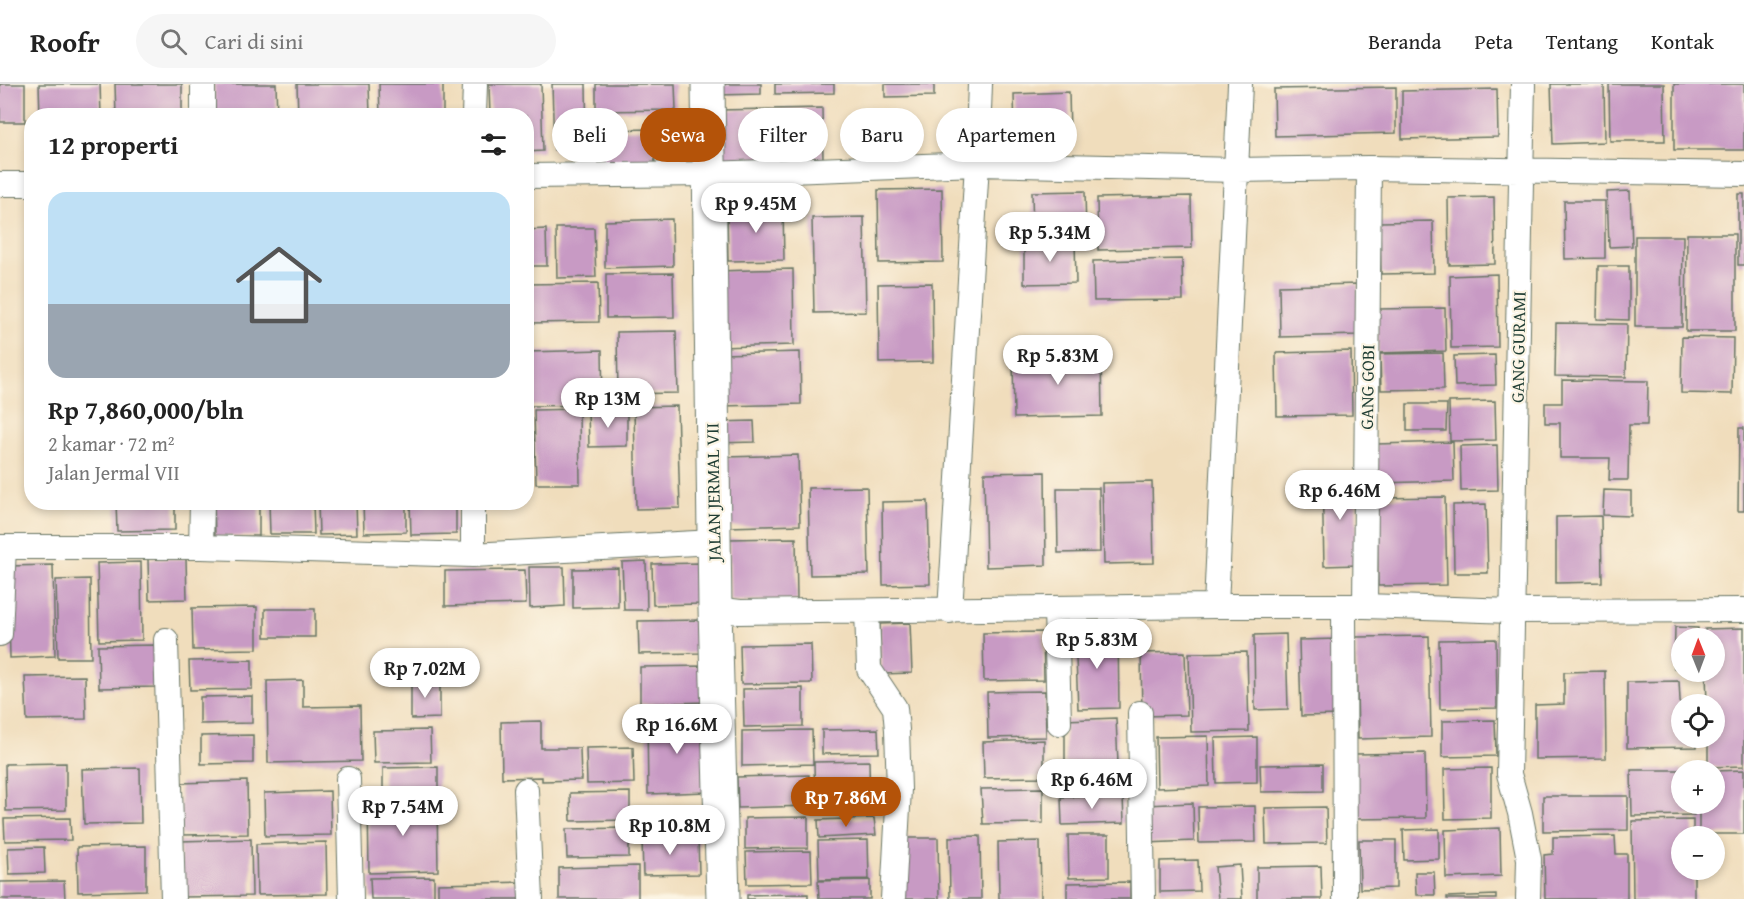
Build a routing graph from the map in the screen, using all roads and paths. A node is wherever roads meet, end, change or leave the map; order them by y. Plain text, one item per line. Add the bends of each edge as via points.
1 (203, 84) edge
2 (475, 84) edge
3 (708, 84) edge
4 (980, 84) edge
5 (1240, 84) edge
6 (1523, 84) edge
7 (203, 108) edge
8 (474, 108) edge
9 (977, 164) junction
10 (1369, 168) junction
11 (1237, 170) junction
12 (1522, 172) junction
13 (708, 174) junction
14 (1744, 174) edge
15 (534, 177) edge
16 (0, 184) edge
17 (24, 184) edge
18 (202, 510) edge
19 (473, 510) edge
20 (714, 542) junction
21 (2, 547) edge
22 (201, 547) junction
23 (473, 555) junction
24 (1216, 606) junction
25 (1354, 607) junction
26 (715, 609) junction
27 (1056, 609) junction
28 (950, 610) junction
29 (1744, 610) edge
30 (867, 611) junction
31 (1512, 611) junction
32 (0, 634) edge
33 (166, 640) dead end
34 (1140, 712) dead end
35 (1059, 723) dead end
36 (348, 779) dead end
37 (526, 790) dead end
38 (173, 899) edge
39 (351, 899) edge
40 (531, 899) edge
41 (723, 899) edge
42 (893, 899) edge
43 (1143, 899) edge
44 (1345, 899) edge
45 (1528, 899) edge

1 - 7 street
2 - 8 street
3 - 13 street, JALAN JERMAL VII
4 - 9 street
5 - 11 street
6 - 12 street, GANG GURAMI
9 - 11 street
9 - 13 street
9 - 28 street
10 - 11 street
10 - 12 street
10 - 25 street, GANG GOBI
11 - 24 street
12 - 14 street
12 - 31 street, GANG GURAMI
13 - 15 street
13 - 20 street, JALAN JERMAL VII
16 - 17 street
18 - 22 street
19 - 23 street
20 - 23 street
20 - 26 street, JALAN JERMAL VII
21 - 22 street
21 - 32 street
22 - 23 street
24 - 25 street
24 - 27 street
25 - 31 street
25 - 44 street, GANG GOBI
26 - 30 street
26 - 41 street, JALAN JERMAL VII
27 - 28 street
27 - 35 street
28 - 30 street
29 - 31 street
30 - 42 street via 870,669 895,708 897,730 899,789
31 - 45 street, GANG GURAMI via 1509,774 1529,858
33 - 38 street
34 - 43 street
36 - 39 street
37 - 40 street

